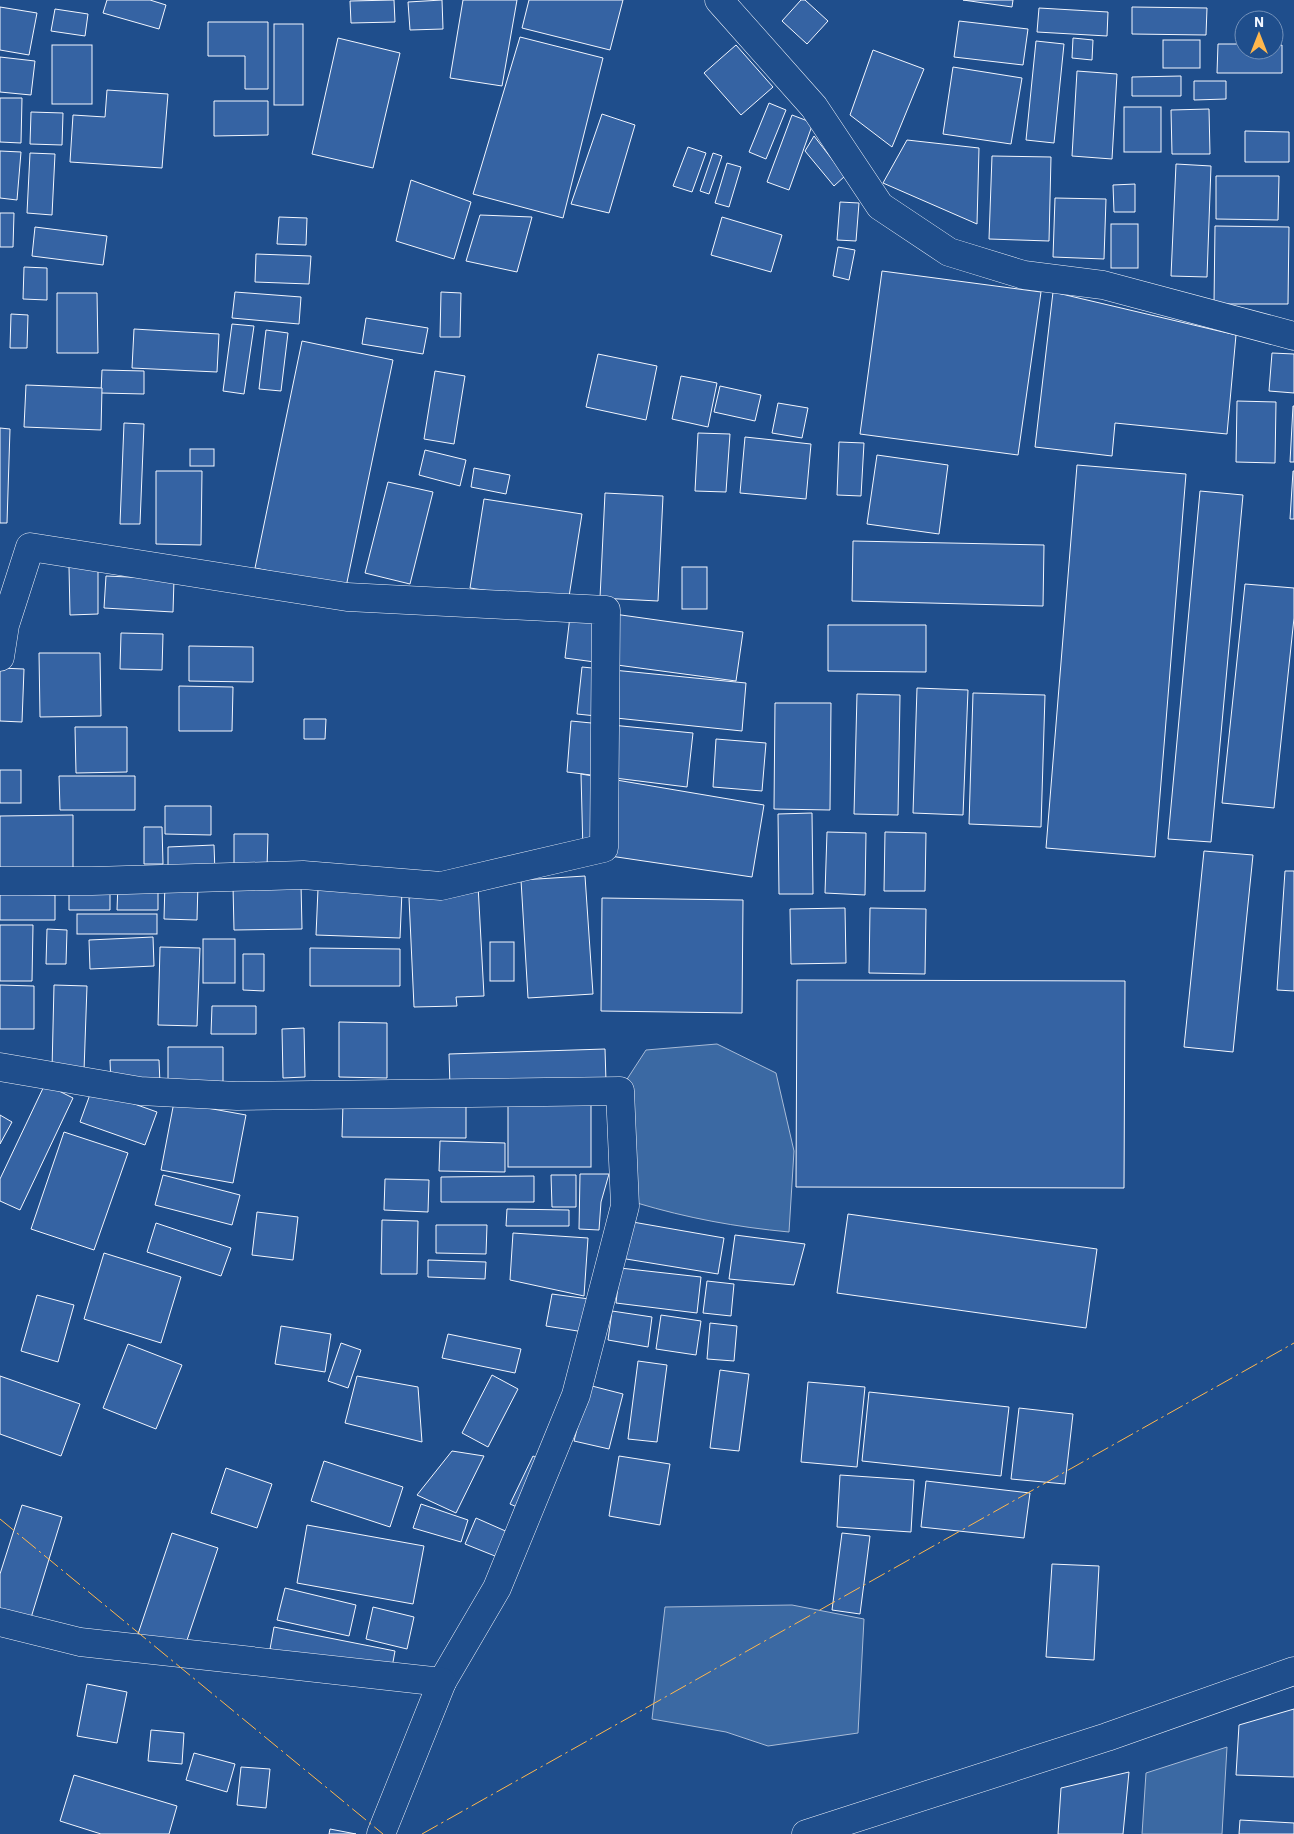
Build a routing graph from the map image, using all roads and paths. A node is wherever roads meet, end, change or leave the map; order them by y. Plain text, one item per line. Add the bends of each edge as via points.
1 (719, 0) edge
2 (1294, 336) edge
3 (0, 657) edge
4 (0, 881) edge
5 (0, 1067) edge
6 (0, 1622) edge
7 (1294, 1672) edge
8 (442, 1682) junction
9 (381, 1834) edge
10 (806, 1834) edge

1 - 2 street via 814,107 880,206 949,252 1024,275 1103,285
3 - 4 street via 5,625 30,547 347,597 606,610 604,848 441,886 303,874
5 - 8 street via 140,1091 237,1096 620,1091 625,1206 576,1395 497,1588
6 - 8 street via 80,1642
7 - 10 street via 1107,1737
8 - 9 street

